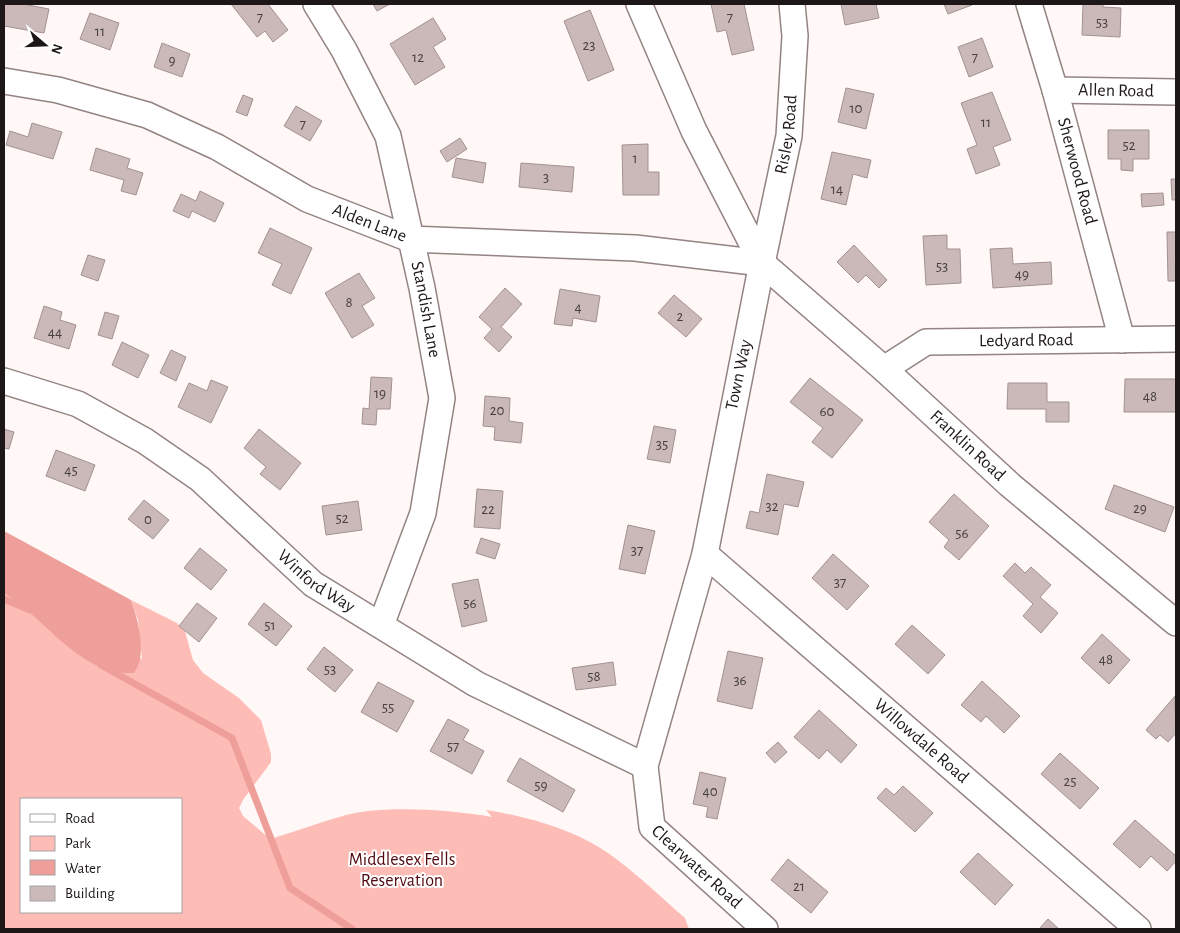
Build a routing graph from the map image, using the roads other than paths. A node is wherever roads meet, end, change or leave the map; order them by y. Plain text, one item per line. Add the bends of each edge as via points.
1 (316, 4) edge
2 (639, 4) edge
3 (792, 4) edge
4 (1029, 4) edge
5 (4, 81) edge
6 (1055, 90) junction
7 (1176, 92) edge
8 (410, 239) junction
9 (762, 263) junction
10 (1176, 339) edge
11 (1122, 340) junction
12 (884, 369) junction
13 (4, 381) edge
14 (704, 554) junction
15 (1172, 613) edge
16 (381, 625) junction
17 (645, 766) junction
18 (765, 929) edge
19 (1138, 929) edge

1 - 8 street, Standish Lane via 344,50 388,136
2 - 9 street via 694,132
3 - 9 street, Risley Road via 795,36 789,136
4 - 6 street, Sherwood Road
5 - 8 street, Alden Lane via 58,90 147,115 217,147 307,199
6 - 7 street, Allen Road
6 - 11 street, Sherwood Road
8 - 9 street, Alden Lane via 635,248
8 - 16 street, Standish Lane via 442,398 423,513
9 - 12 street, Franklin Road
9 - 14 street, Town Way
10 - 11 street, Ledyard Road
11 - 12 street, Ledyard Road via 926,342
12 - 15 street, Franklin Road via 1010,485
13 - 16 street, Winford Way via 78,404 145,441 200,479 313,584
14 - 17 street, Town Way
14 - 19 street, Willowdale Road
16 - 17 street, Winford Way via 476,684
17 - 18 street, Clearwater Road via 652,827

